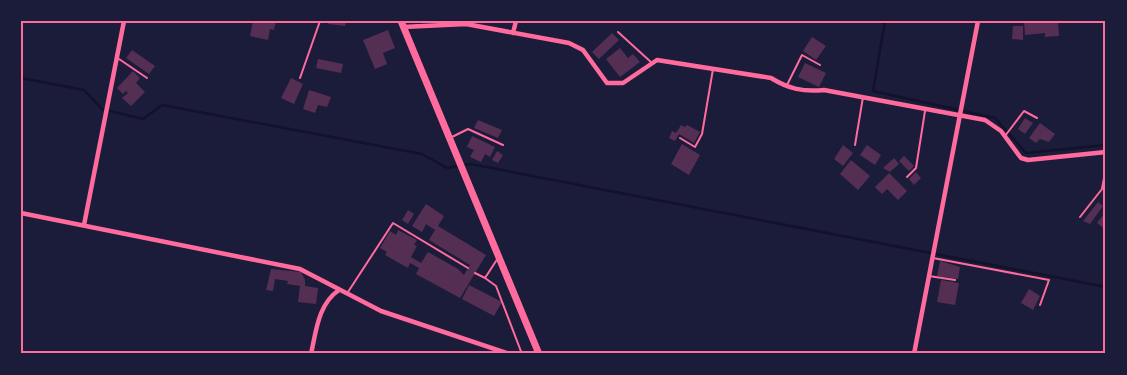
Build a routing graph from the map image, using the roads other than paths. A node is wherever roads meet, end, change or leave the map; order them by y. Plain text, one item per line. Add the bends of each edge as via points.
1 (124, 21) edge
2 (320, 21) edge
3 (483, 21) edge
4 (516, 21) edge
5 (978, 21) edge
6 (402, 24) edge
7 (481, 27) junction
8 (512, 32) junction
9 (618, 32) dead end
10 (116, 58) junction
11 (652, 63) junction
12 (820, 64) dead end
13 (713, 69) junction
14 (147, 78) dead end
15 (300, 78) dead end
16 (786, 87) junction
17 (863, 97) junction
18 (925, 108) junction
19 (960, 115) junction
20 (1037, 118) dead end
21 (1005, 136) junction
22 (450, 138) junction
23 (680, 138) dead end
24 (503, 145) dead end
25 (855, 145) dead end
26 (1106, 152) edge
27 (1106, 167) edge
28 (907, 177) dead end
29 (21, 213) edge
30 (1080, 217) dead end
31 (84, 224) junction
32 (499, 256) junction
33 (933, 258) junction
34 (468, 268) dead end
35 (475, 272) dead end
36 (929, 276) junction
37 (485, 278) junction
38 (955, 280) dead end
39 (339, 290) junction
40 (347, 294) junction
41 (1040, 305) dead end
42 (311, 354) edge
43 (510, 354) edge
44 (522, 354) edge
45 (539, 354) edge
46 (585, 354) edge
47 (592, 354) edge
48 (914, 354) edge

1 - 10 street
2 - 15 lane
3 - 7 street
4 - 8 street
5 - 19 street
6 - 7 street
6 - 22 highway
7 - 8 street
8 - 11 street via 569,43 583,50 607,83 623,82
9 - 11 lane
10 - 14 lane
10 - 31 street
11 - 13 street via 657,60
12 - 16 lane via 802,55
13 - 16 street via 771,78
13 - 23 lane via 702,134 695,147
16 - 17 street
17 - 18 street
17 - 25 lane
18 - 19 street
18 - 28 lane via 916,168
19 - 21 street via 993,124
19 - 33 street
20 - 21 lane via 1024,111
21 - 26 street via 1021,158 1028,160
22 - 24 lane via 468,128
22 - 32 highway
27 - 30 lane via 1102,189
29 - 31 street
31 - 39 street via 300,269
32 - 37 lane
32 - 45 highway
33 - 36 street
33 - 41 lane via 1049,280
34 - 40 lane via 393,223
35 - 37 lane
36 - 38 lane
36 - 48 street
37 - 44 lane via 496,286
39 - 40 street
39 - 42 street via 320,315
40 - 43 street via 381,311
46 - 47 street

